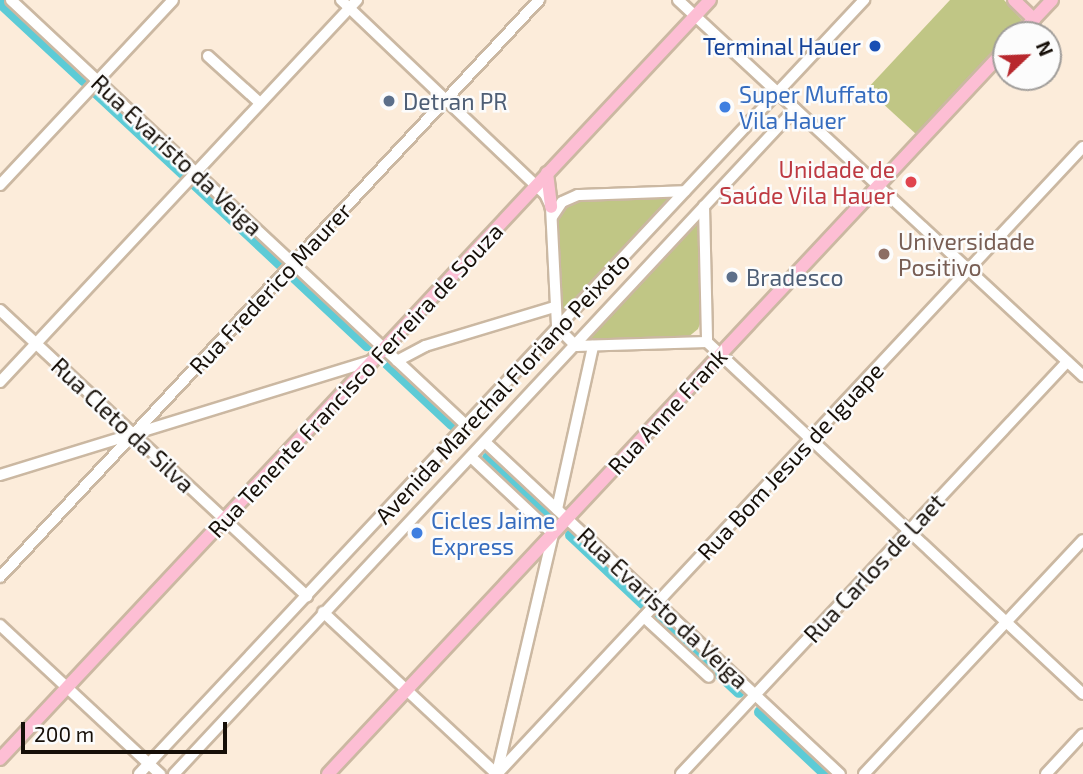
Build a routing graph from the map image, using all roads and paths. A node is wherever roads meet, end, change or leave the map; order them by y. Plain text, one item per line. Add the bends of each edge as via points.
1 (11, 0) edge
2 (173, 0) edge
3 (341, 0) edge
4 (539, 0) edge
5 (678, 0) edge
6 (710, 0) edge
7 (864, 0) edge
8 (1014, 0) edge
9 (1052, 0) edge
10 (353, 4) edge
11 (695, 16) junction
12 (1034, 19) joint
13 (208, 56) dead end
14 (992, 64) edge
15 (98, 81) junction
16 (777, 92) junction
17 (447, 99) junction
18 (260, 103) junction
19 (795, 109) junction
20 (1083, 147) edge
21 (196, 172) junction
22 (547, 173) junction
23 (537, 184) junction
24 (0, 185) edge
25 (878, 186) junction
26 (685, 191) junction
27 (704, 206) junction
28 (552, 212) junction
29 (291, 265) junction
30 (969, 270) junction
31 (554, 307) junction
32 (0, 310) edge
33 (557, 327) junction
34 (707, 342) junction
35 (36, 344) junction
36 (576, 346) junction
37 (593, 346) junction
38 (384, 348) junction
39 (720, 355) junction
40 (373, 359) junction
41 (397, 361) junction
42 (1067, 362) junction
43 (1083, 376) edge
44 (329, 377) junction
45 (0, 382) edge
46 (345, 390) junction
47 (466, 425) junction
48 (133, 434) junction
49 (810, 439) junction
50 (485, 442) junction
51 (471, 457) junction
52 (0, 475) edge
53 (556, 509) junction
54 (224, 519) junction
55 (567, 519) junction
56 (909, 531) junction
57 (553, 534) junction
58 (1083, 540) edge
59 (0, 577) edge
60 (307, 596) junction
61 (657, 603) junction
62 (323, 612) junction
63 (644, 617) junction
64 (1006, 622) junction
65 (0, 625) edge
66 (709, 677) dead end
67 (67, 688) junction
68 (407, 690) junction
69 (1083, 694) edge
70 (755, 695) junction
71 (1083, 734) edge
72 (0, 759) edge
73 (148, 764) junction
74 (139, 774) edge
75 (160, 774) edge
76 (174, 774) edge
77 (328, 774) edge
78 (497, 774) edge
79 (681, 774) edge
80 (840, 774) edge
81 (864, 774) edge
82 (1046, 774) edge

1 - 15 street, Rua Evaristo da Veiga
2 - 15 street
3 - 10 street
4 - 17 street, Rua Frederico Maurer
5 - 11 street
6 - 11 main road, Rua Tenente Francisco Ferreira de Souza
7 - 16 street, Avenida Marechal Floriano Peixoto
8 - 12 main road
9 - 12 main road
10 - 17 street
10 - 18 street
11 - 16 street
11 - 22 main road, Rua Tenente Francisco Ferreira de Souza
13 - 18 street
14 - 25 main road, Rua Anne Frank
15 - 21 street, Rua Evaristo da Veiga
15 - 24 street
16 - 19 street
16 - 26 street, Avenida Marechal Floriano Peixoto
17 - 23 street
17 - 29 street, Rua Frederico Maurer
18 - 21 street
19 - 25 street
19 - 27 street, Avenida Marechal Floriano Peixoto
20 - 30 street, Rua Bom Jesus de Iguape
21 - 29 street, Rua Evaristo da Veiga
21 - 35 street
22 - 23 main road, Rua Tenente Francisco Ferreira de Souza
22 - 28 main road
23 - 28 street
23 - 38 main road, Rua Tenente Francisco Ferreira de Souza
25 - 30 street
25 - 39 main road, Rua Anne Frank
26 - 28 street via 578,195
26 - 33 street, Avenida Marechal Floriano Peixoto
27 - 34 street
27 - 36 street, Avenida Marechal Floriano Peixoto
28 - 31 street
29 - 38 street, Rua Evaristo da Veiga
29 - 48 street, Rua Frederico Maurer
30 - 42 street
30 - 49 street, Rua Bom Jesus de Iguape
31 - 33 street
31 - 41 street via 425,346
32 - 35 street, Rua Cleto da Silva
33 - 36 street
33 - 47 street, Avenida Marechal Floriano Peixoto
34 - 37 street
34 - 39 street
35 - 45 street
35 - 48 street, Rua Cleto da Silva
36 - 37 street
36 - 50 street, Avenida Marechal Floriano Peixoto
37 - 53 street
38 - 40 main road, Rua Tenente Francisco Ferreira de Souza
38 - 41 street, Rua Evaristo da Veiga
39 - 49 street
39 - 55 main road, Rua Anne Frank
40 - 44 street
40 - 46 main road, Rua Tenente Francisco Ferreira de Souza
41 - 47 street, Rua Evaristo da Veiga
42 - 43 street
42 - 56 street, Rua Carlos de Laet
44 - 46 street via 339,380
44 - 48 street
46 - 54 main road, Rua Tenente Francisco Ferreira de Souza
47 - 60 street, Avenida Marechal Floriano Peixoto
48 - 52 street
48 - 54 street, Rua Cleto da Silva
48 - 59 street, Rua Frederico Maurer
49 - 56 street
49 - 61 street, Rua Bom Jesus de Iguape
50 - 51 street, Avenida Marechal Floriano Peixoto
50 - 53 street, Rua Evaristo da Veiga
51 - 57 street, Rua Evaristo da Veiga
51 - 62 street, Avenida Marechal Floriano Peixoto
53 - 55 street, Rua Evaristo da Veiga
54 - 60 street, Rua Cleto da Silva
54 - 67 main road, Rua Tenente Francisco Ferreira de Souza
55 - 57 main road, Rua Anne Frank
55 - 61 street, Rua Evaristo da Veiga
56 - 64 street
56 - 70 street, Rua Carlos de Laet
57 - 68 main road, Rua Anne Frank
57 - 78 street
58 - 64 street
60 - 73 street, Avenida Marechal Floriano Peixoto
61 - 63 street, Rua Bom Jesus de Iguape
61 - 70 street, Rua Evaristo da Veiga
62 - 68 street
62 - 76 street, Avenida Marechal Floriano Peixoto
63 - 66 street, Rua Evaristo da Veiga
63 - 78 street, Rua Bom Jesus de Iguape
64 - 69 street
64 - 81 street
65 - 67 street
67 - 72 main road, Rua Tenente Francisco Ferreira de Souza
67 - 73 street
68 - 77 main road, Rua Anne Frank
68 - 78 street
70 - 79 street, Rua Carlos de Laet
70 - 80 street, Rua Evaristo da Veiga
71 - 82 street
73 - 74 street, Avenida Marechal Floriano Peixoto
73 - 75 street

